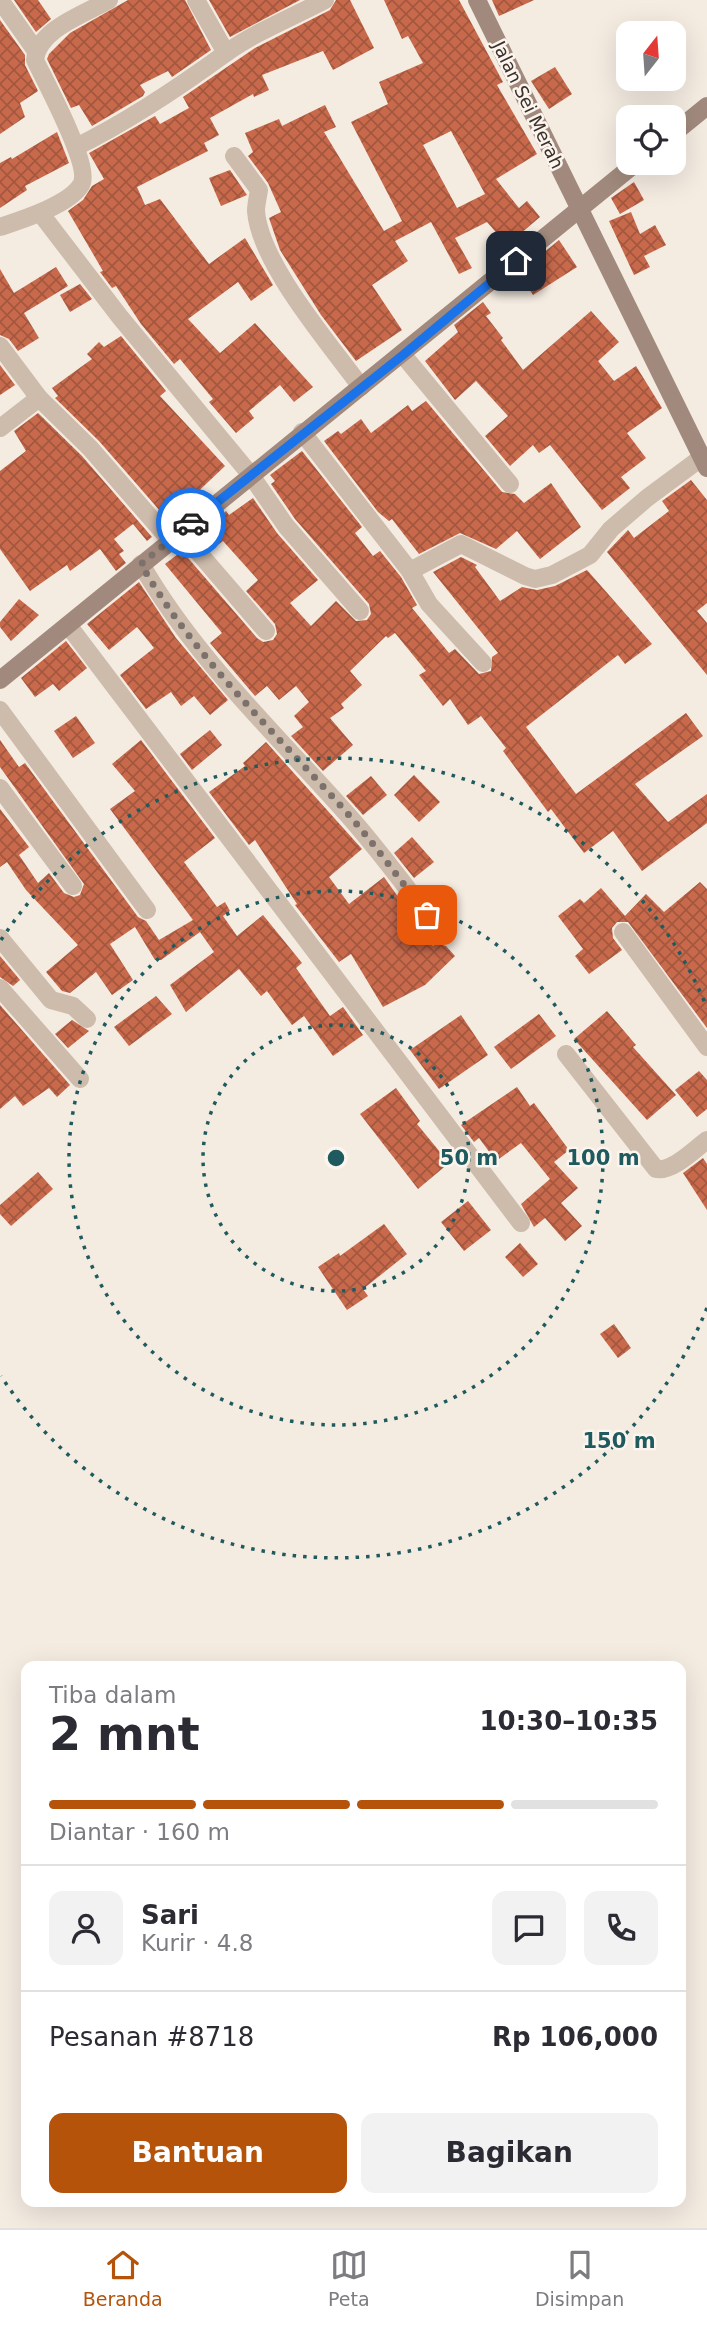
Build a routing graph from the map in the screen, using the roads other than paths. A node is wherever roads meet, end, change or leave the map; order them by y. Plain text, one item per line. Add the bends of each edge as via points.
1 (0, 0) edge
2 (109, 0) edge
3 (196, 0) edge
4 (325, 0) edge
5 (477, 0) edge
6 (36, 51) junction
7 (226, 53) junction
8 (707, 106) edge
9 (686, 123) edge
10 (76, 147) junction
11 (234, 156) dead end
12 (621, 175) edge
13 (578, 210) junction
14 (41, 214) junction
15 (0, 227) edge
16 (0, 346) edge
17 (403, 355) junction
18 (361, 387) junction
19 (39, 398) junction
20 (0, 428) edge
21 (302, 432) junction
22 (704, 463) edge
23 (250, 474) junction
24 (510, 484) dead end
25 (175, 536) junction
26 (141, 564) junction
27 (410, 570) junction
28 (360, 611) dead end
29 (68, 625) junction
30 (266, 631) dead end
31 (482, 663) dead end
32 (2, 675) edge
33 (0, 710) edge
34 (0, 788) edge
35 (73, 886) dead end
36 (147, 911) dead end
37 (623, 932) dead end
38 (443, 934) dead end
39 (0, 938) edge
40 (0, 988) edge
41 (87, 1019) dead end
42 (707, 1047) edge
43 (566, 1054) dead end
44 (80, 1079) dead end
45 (707, 1140) edge
46 (521, 1223) dead end

1 - 6 street
2 - 6 street via 46,37
3 - 7 street
4 - 7 street
5 - 13 street, Jalan Sei Merah
6 - 10 street
7 - 10 street via 179,87
8 - 9 street
10 - 14 street via 84,174 80,187
11 - 18 street via 259,190 258,225 275,264
12 - 13 street
13 - 17 street
13 - 22 street, Jalan Sei Merah
14 - 15 street
14 - 23 street
16 - 19 street
17 - 18 street
17 - 24 street
18 - 21 street
19 - 20 street
19 - 25 street
21 - 23 street
21 - 27 street
22 - 27 street via 629,513 590,555 552,575 525,576 461,544
23 - 25 street
23 - 28 street via 286,526
25 - 26 street
25 - 30 street
26 - 29 street
26 - 38 street via 158,594 212,662 349,816
27 - 31 street via 429,604
29 - 32 street
29 - 46 street
33 - 36 street
34 - 35 street
37 - 42 street
39 - 41 street via 51,1000 73,1006
40 - 44 street
43 - 45 street via 656,1169 664,1170

